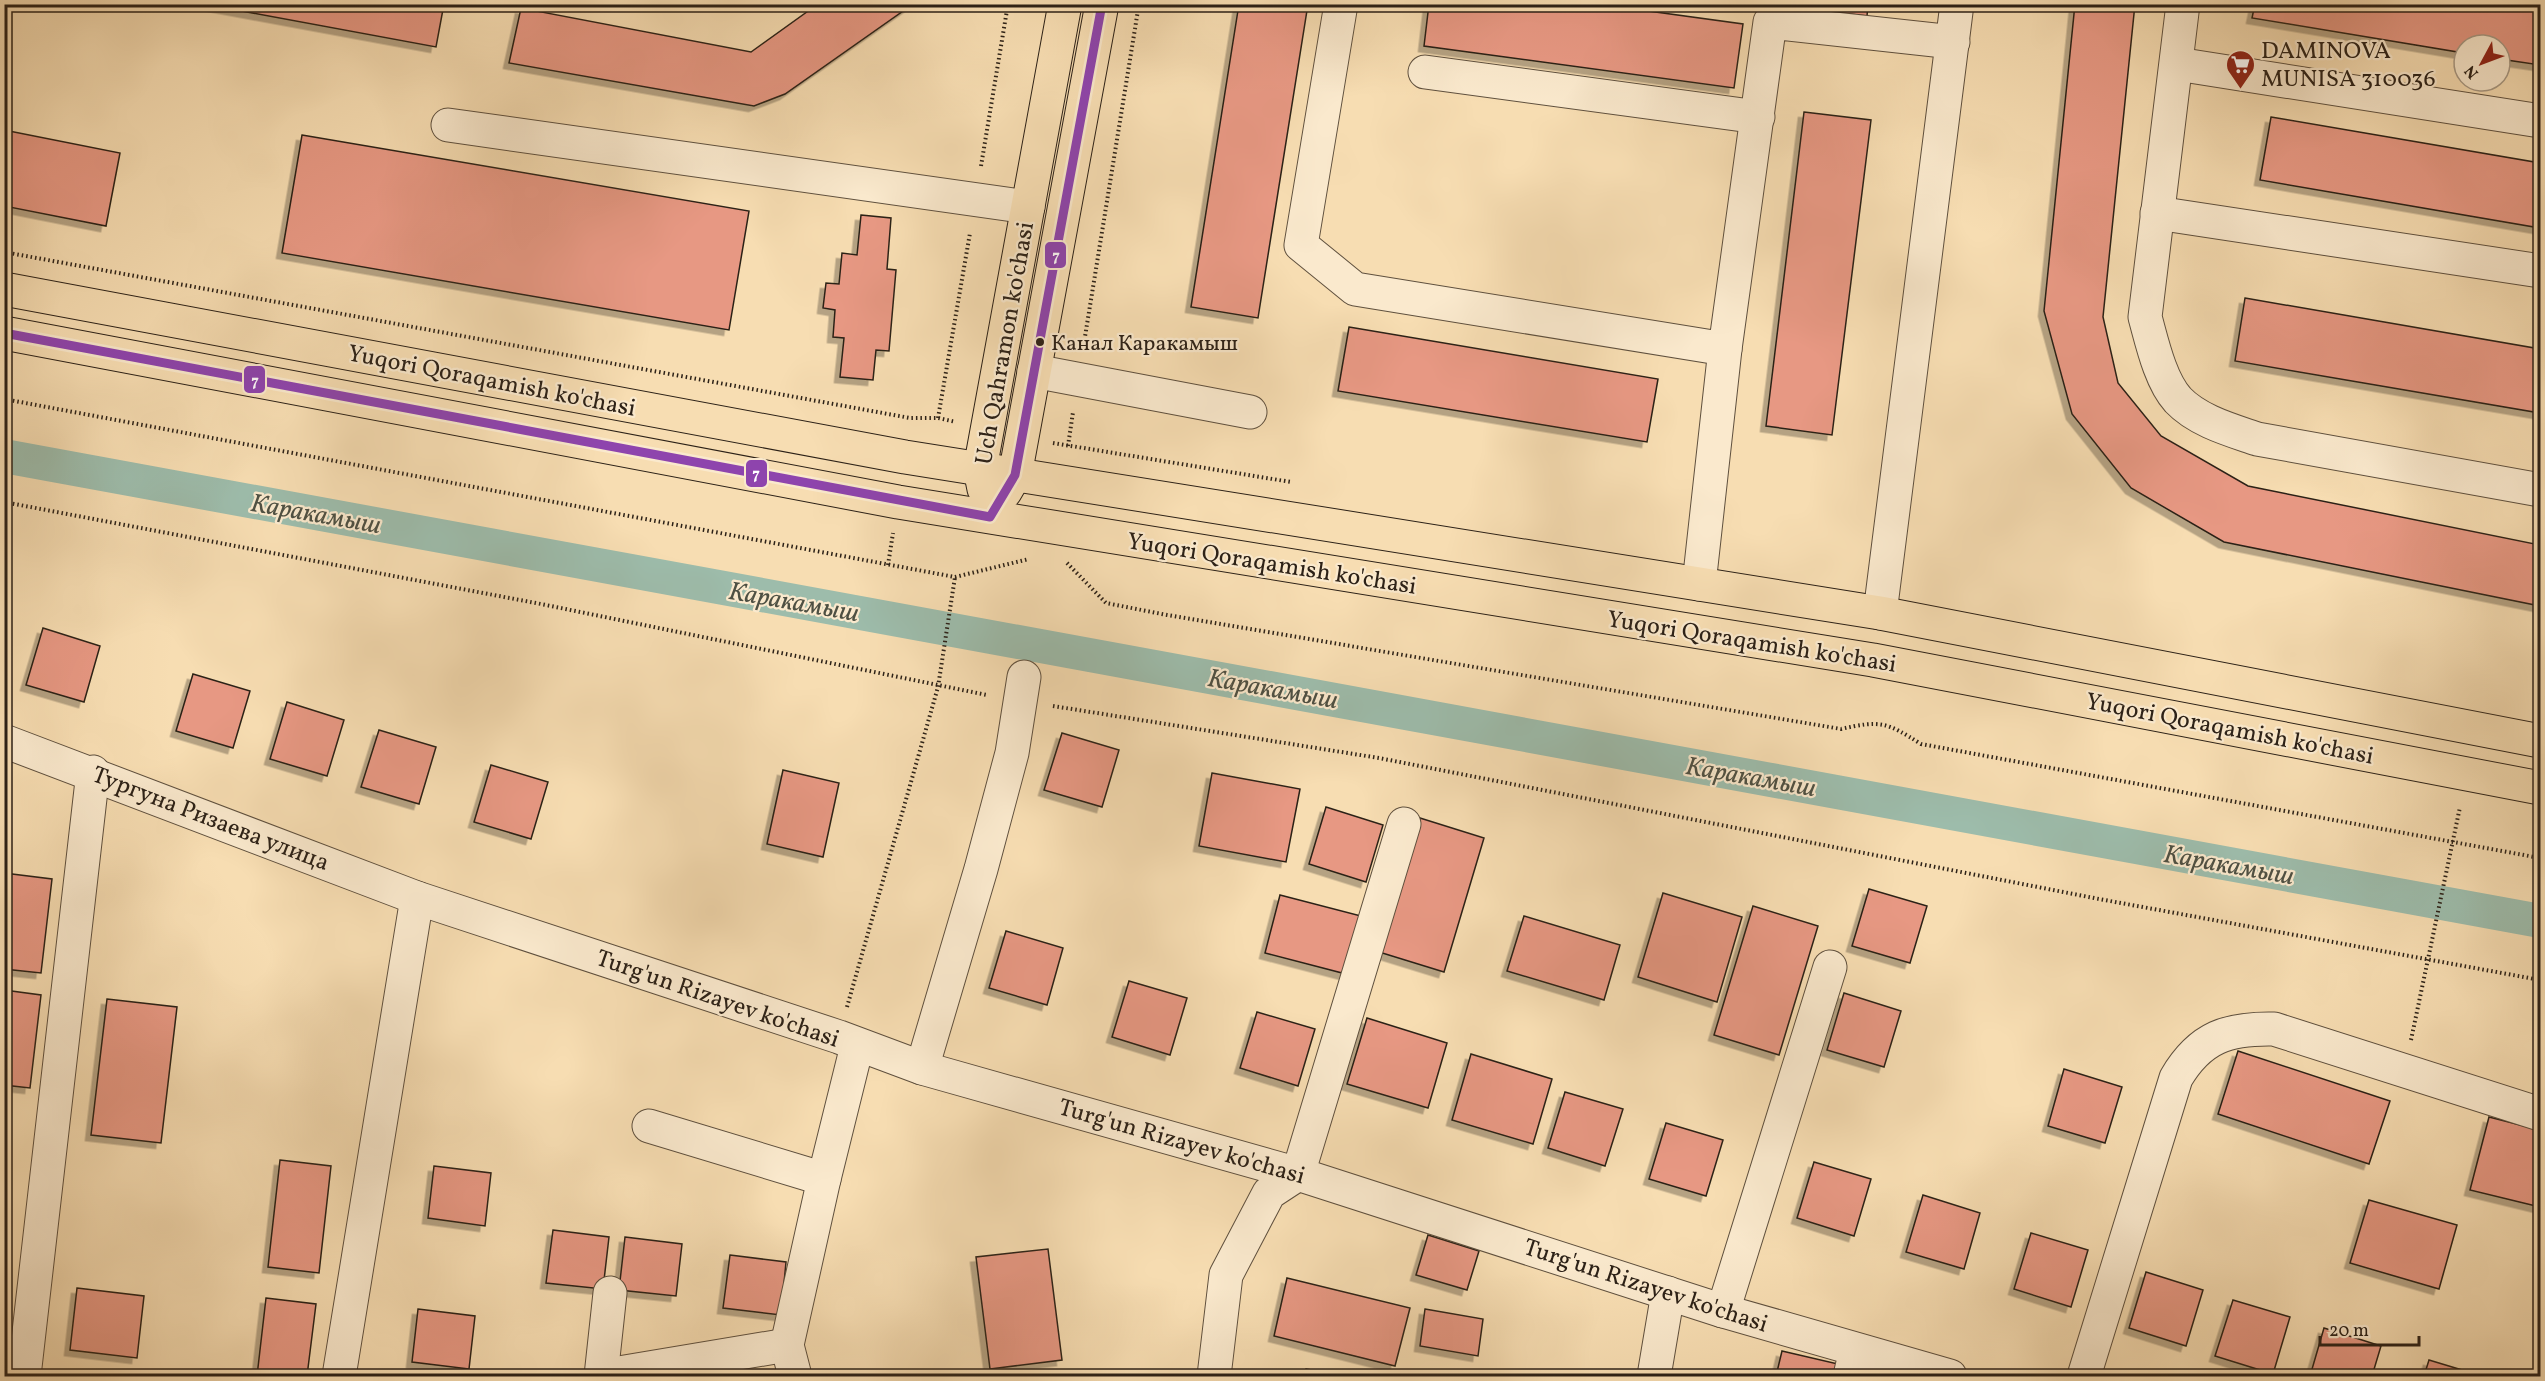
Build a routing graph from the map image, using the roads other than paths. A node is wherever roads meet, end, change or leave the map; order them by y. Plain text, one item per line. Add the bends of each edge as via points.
1 (1065, 4) edge
2 (1102, 4) edge
3 (1341, 4) edge
4 (1957, 4) edge
5 (2183, 4) edge
6 (1953, 42) junction
7 (2177, 64) junction
8 (1425, 72) dead end
9 (1758, 117) junction
10 (2541, 121) edge
11 (448, 125) dead end
12 (1028, 207) junction
13 (2157, 213) junction
14 (2541, 272) edge
15 (4, 289) edge
16 (4, 333) edge
17 (1725, 349) junction
18 (1034, 371) junction
19 (1250, 412) dead end
20 (980, 469) junction
21 (1015, 475) junction
22 (2541, 490) edge
23 (990, 517) junction
24 (1699, 584) junction
25 (1880, 613) junction
26 (1022, 689) road end
27 (4, 741) edge
28 (2541, 741) edge
29 (93, 772) junction
30 (2541, 788) edge
31 (1404, 824) dead end
32 (417, 898) junction
33 (1830, 967) dead end
34 (848, 1041) junction
35 (922, 1068) junction
36 (2541, 1114) edge
37 (649, 1126) dead end
38 (1298, 1174) junction
39 (824, 1179) junction
40 (610, 1293) dead end
41 (1668, 1293) junction
42 (1723, 1311) junction
43 (787, 1345) junction
44 (1853, 1363) edge
45 (24, 1377) edge
46 (339, 1377) edge
47 (601, 1377) edge
48 (795, 1377) edge
49 (1214, 1377) edge
50 (1654, 1377) edge
51 (1950, 1377) edge
52 (2084, 1377) edge

1 - 12 main road, Uch Qahramon ko'chasi
2 - 18 main road, Uch Qahramon ko'chasi
3 - 17 street via 1301,245 1355,289
4 - 6 street
5 - 7 street
6 - 9 street via 1770,22
6 - 25 street
7 - 10 street
7 - 13 street
8 - 9 street
9 - 17 street
11 - 12 street
12 - 20 main road, Uch Qahramon ko'chasi
13 - 14 street
13 - 22 street via 2145,317 2159,364 2178,399 2213,423 2257,439
15 - 20 main road, Yuqori Qoraqamish ko'chasi
16 - 23 main road, Yuqori Qoraqamish ko'chasi
17 - 24 street
18 - 19 street
18 - 21 main road, Uch Qahramon ko'chasi
20 - 21 main road, Yuqori Qoraqamish ko'chasi
20 - 23 main road, Uch Qahramon ko'chasi
21 - 23 main road, Uch Qahramon ko'chasi
21 - 24 main road, Yuqori Qoraqamish ko'chasi
23 - 30 main road, Yuqori Qoraqamish ko'chasi via 1873,660
24 - 25 main road, Yuqori Qoraqamish ko'chasi
25 - 28 main road, Yuqori Qoraqamish ko'chasi
26 - 35 street via 1012,753
27 - 29 street, Тургуна Ризаева улица
29 - 32 street, Тургуна Ризаева улица
29 - 45 street
31 - 38 street
32 - 34 street, Turg'un Rizayev ko'chasi
32 - 46 street
33 - 42 street
34 - 35 street, Turg'un Rizayev ko'chasi
34 - 39 street
35 - 38 street, Turg'un Rizayev ko'chasi
36 - 52 street via 2274,1029 2212,1038 2191,1056 2176,1078
37 - 39 street
38 - 41 street, Turg'un Rizayev ko'chasi
38 - 49 street via 1269,1193 1226,1275
39 - 43 street
40 - 47 street
41 - 42 street, Turg'un Rizayev ko'chasi
41 - 50 street
42 - 44 street, Turg'un Rizayev ko'chasi
43 - 47 street
43 - 48 street
44 - 51 street, Turg'un Rizayev ko'chasi

